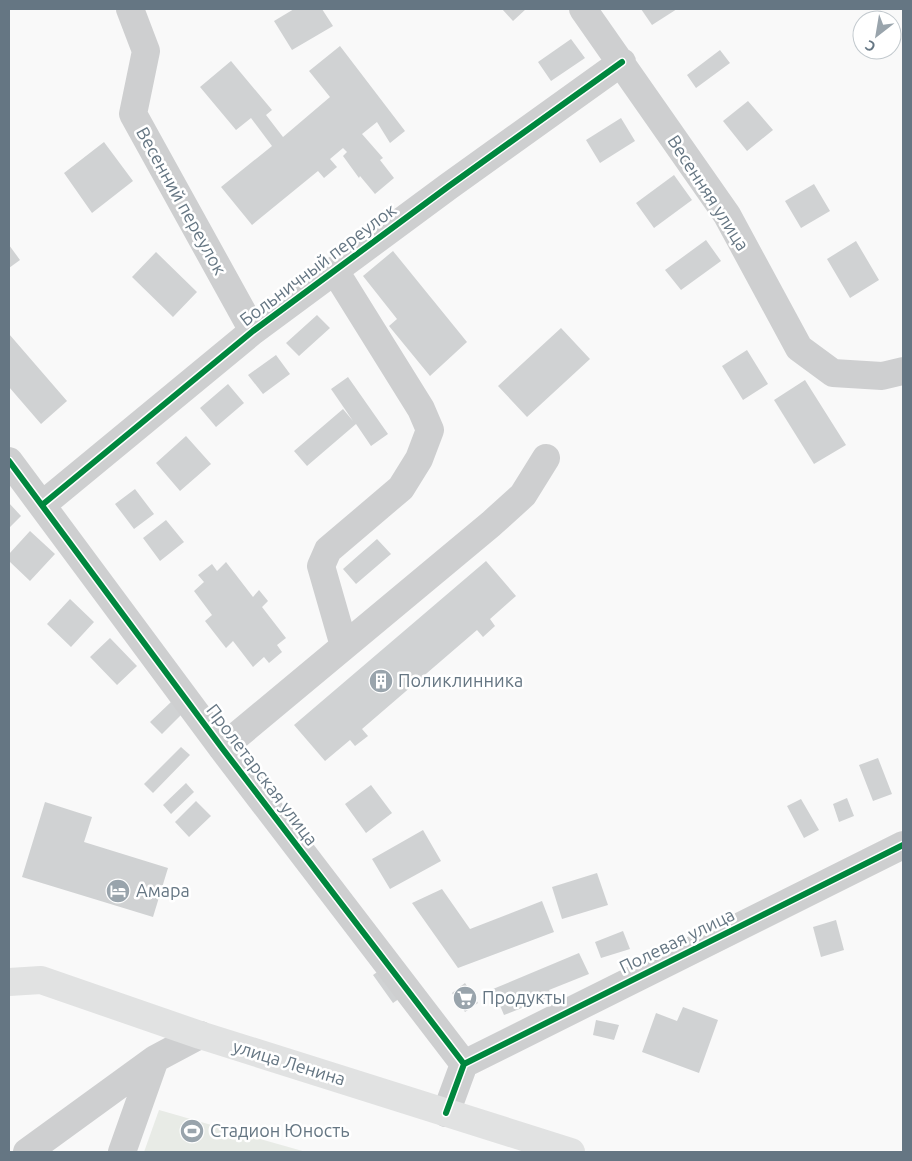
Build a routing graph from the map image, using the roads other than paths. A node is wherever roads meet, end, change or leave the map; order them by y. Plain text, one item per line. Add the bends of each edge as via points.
1 (130, 9) edge
2 (583, 9) edge
3 (622, 62) junction
4 (335, 270) junction
5 (253, 331) junction
6 (903, 370) edge
7 (546, 458) dead end
8 (9, 461) edge
9 (42, 505) junction
10 (344, 646) junction
11 (222, 748) junction
12 (903, 845) edge
13 (9, 970) edge
14 (41, 980) junction
15 (9, 982) edge
16 (200, 1035) junction
17 (155, 1059) junction
18 (464, 1064) junction
19 (446, 1113) junction
20 (27, 1152) edge
21 (122, 1152) edge
22 (571, 1152) edge

1 - 5 street, Весенний переулок via 146,51 133,114
2 - 3 street, Весенняя улица
3 - 4 street, Больничный переулок
3 - 6 street, Весенняя улица via 727,215 799,348 834,373 882,376
4 - 5 street, Больничный переулок
4 - 10 street via 421,409 430,430 419,459 401,488 328,550 321,566
5 - 9 street, Больничный переулок
7 - 10 street via 523,495
8 - 9 street, Пролетарская улица
9 - 11 street, Пролетарская улица
10 - 11 street
11 - 18 street, Пролетарская улица
12 - 18 street, Полевая улица
13 - 14 street, улица Ленина
14 - 15 main road
14 - 16 main road, улица Ленина
16 - 17 street
16 - 19 main road, улица Ленина
17 - 20 street
17 - 21 street
18 - 19 street
19 - 22 main road, улица Ленина

